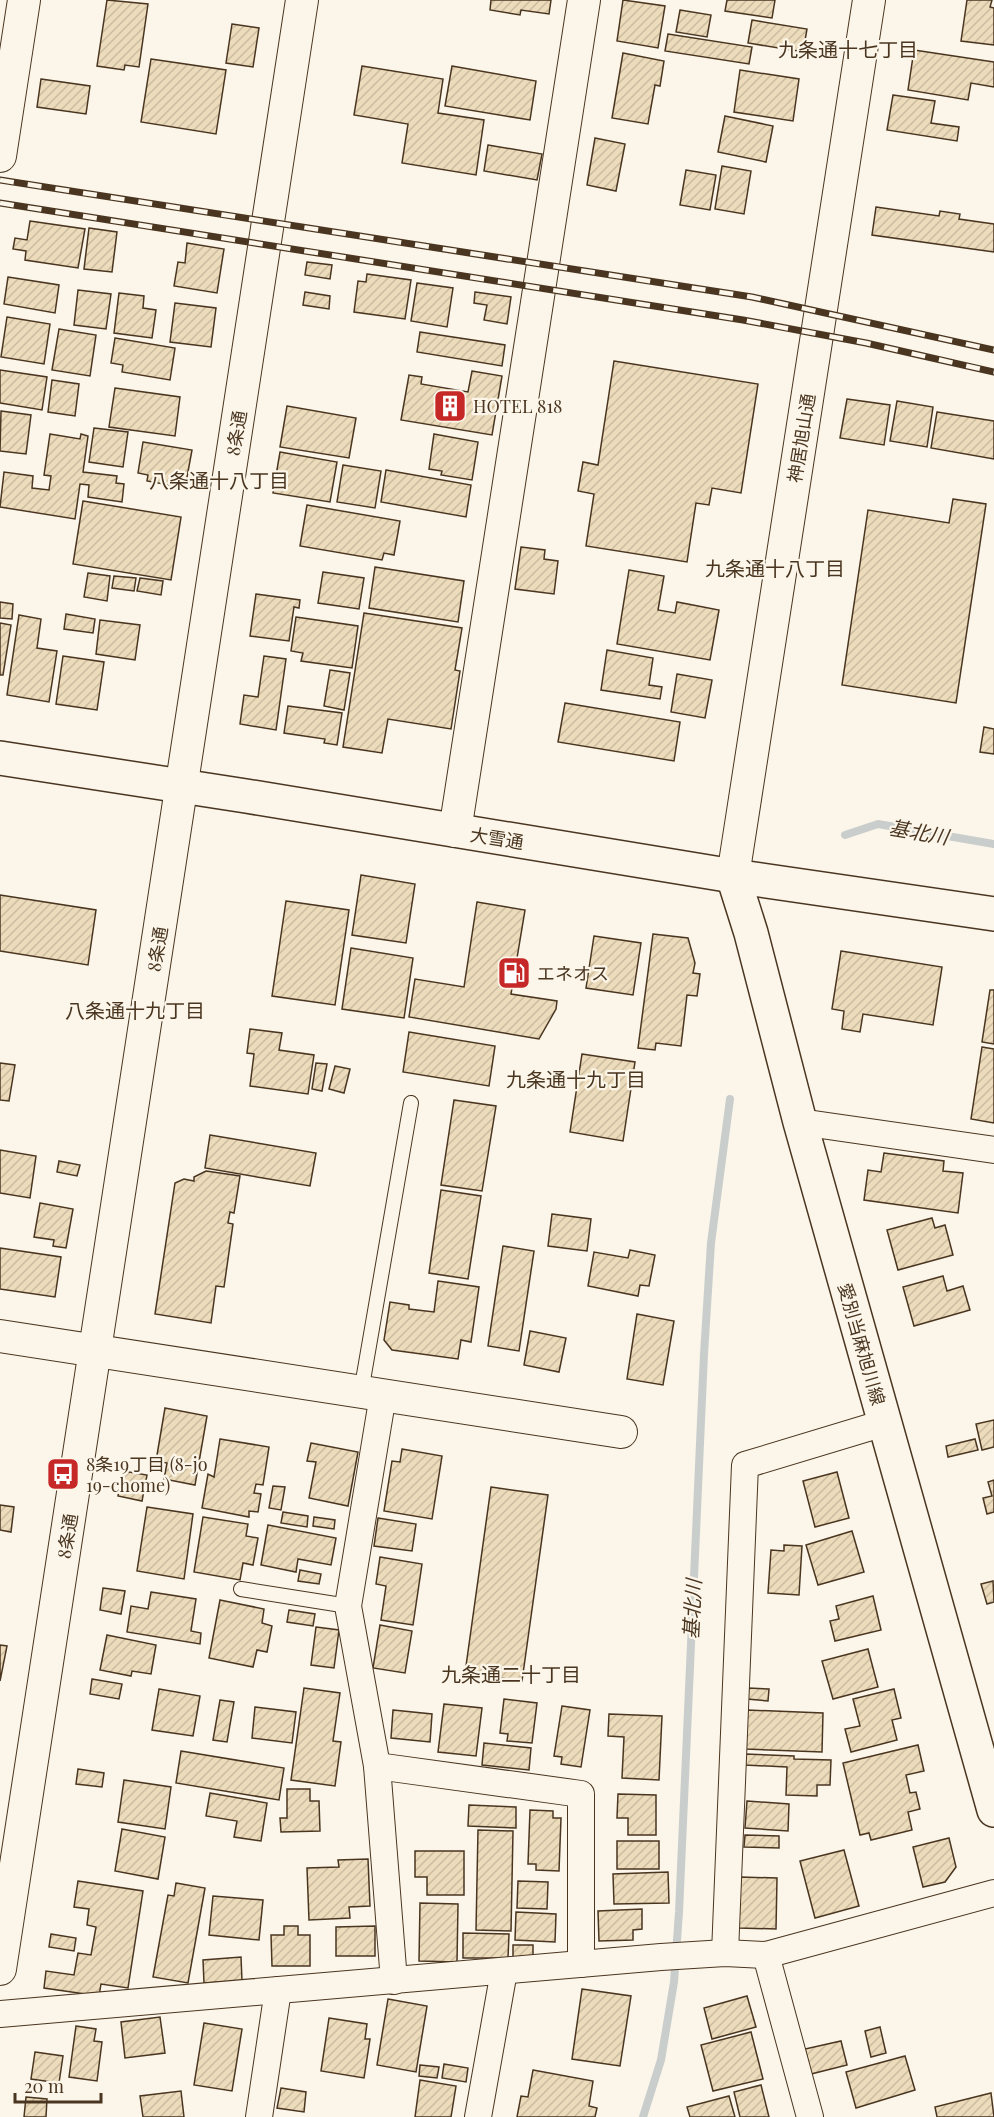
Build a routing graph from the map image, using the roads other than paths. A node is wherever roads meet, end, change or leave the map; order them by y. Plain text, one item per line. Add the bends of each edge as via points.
1 (24, 0) edge
2 (302, 0) edge
3 (584, 0) edge
4 (869, 0) edge
5 (0, 156) edge
6 (0, 758) edge
7 (182, 786) junction
8 (455, 831) junction
9 (733, 876) junction
10 (994, 914) edge
11 (411, 1103) dead end
12 (800, 1122) junction
13 (994, 1150) edge
14 (0, 1336) edge
15 (96, 1350) junction
16 (372, 1394) junction
17 (884, 1423) junction
18 (621, 1432) dead end
19 (241, 1589) dead end
20 (348, 1606) junction
21 (377, 1766) junction
22 (994, 1810) edge
23 (994, 1893) edge
24 (3, 1905) edge
25 (725, 1953) junction
26 (766, 1955) junction
27 (581, 1964) junction
28 (0, 1969) edge
29 (504, 1971) junction
30 (394, 1980) junction
31 (278, 1990) junction
32 (0, 2014) edge
33 (259, 2117) edge
34 (478, 2117) edge
35 (810, 2117) edge

1 - 5 street
2 - 7 street, 8条通
3 - 8 street
4 - 9 street, 神居旭山通
6 - 7 main road, 大雪通
7 - 8 main road, 大雪通
7 - 15 street, 8条通
8 - 9 main road, 大雪通
9 - 10 main road, 大雪通
9 - 12 main road, 愛別当麻旭川線
11 - 16 lane
12 - 13 street
12 - 17 main road, 愛別当麻旭川線
14 - 15 street
15 - 16 street
15 - 24 street, 8条通
16 - 18 street
16 - 20 street
17 - 22 main road, 愛別当麻旭川線
17 - 25 street via 745,1465
19 - 20 lane
20 - 21 street
21 - 27 street via 581,1794
21 - 30 street
23 - 26 street
24 - 28 street, 8条通
25 - 26 street
25 - 27 street
26 - 35 street
27 - 29 street
29 - 30 street
29 - 34 street
30 - 31 street
31 - 32 street
31 - 33 street

